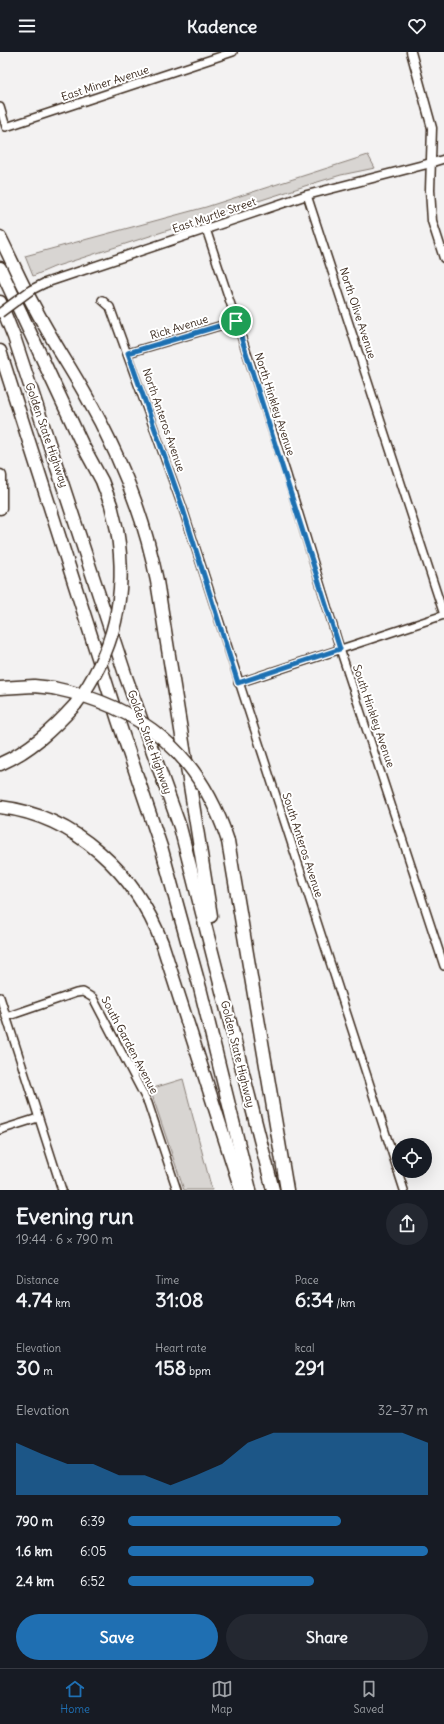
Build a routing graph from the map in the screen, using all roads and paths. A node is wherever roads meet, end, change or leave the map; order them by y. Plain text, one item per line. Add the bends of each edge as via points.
1 (233, 52) edge
2 (411, 52) edge
3 (220, 54) edge
4 (0, 107) edge
5 (444, 159) edge
6 (431, 163) junction
7 (307, 195) junction
8 (206, 229) junction
9 (0, 237) edge
10 (444, 258) edge
11 (0, 268) edge
12 (102, 300) dead end
13 (0, 302) edge
14 (0, 313) edge
15 (236, 321) junction
16 (0, 351) edge
17 (128, 353) junction
18 (286, 472) joint
19 (0, 476) edge
20 (182, 506) joint
21 (0, 508) edge
22 (444, 615) edge
23 (340, 649) junction
24 (238, 683) junction
25 (0, 688) edge
26 (0, 764) edge
27 (0, 807) edge
28 (206, 926) junction
29 (444, 966) edge
30 (0, 997) edge
31 (6, 1017) junction
32 (38, 1118) junction
33 (0, 1130) edge
34 (62, 1190) edge
35 (177, 1190) edge
36 (241, 1190) edge
37 (250, 1190) edge
38 (273, 1190) edge
39 (287, 1190) edge
40 (404, 1190) edge

1 - 3 street, East Miner Avenue
2 - 6 street via 432,128
3 - 4 street, East Miner Avenue via 6,127
5 - 6 street, East Myrtle Street
6 - 7 street, East Myrtle Street
6 - 10 street via 432,221
7 - 8 street, East Myrtle Street
7 - 22 street, North Olive Avenue
8 - 14 street, East Myrtle Street, bridge via 45,284 31,290
8 - 15 street, North Hinkley Avenue
9 - 28 highway via 35,309 85,393 112,445 142,518 155,575 211,917
11 - 26 highway, bridge via 82,444 102,481 117,530 122,576 116,622 100,666 62,719 35,743
12 - 17 street, North Anteros Avenue via 110,307
13 - 28 highway, Golden State Highway via 126,677 180,827
15 - 17 street, Rick Avenue
15 - 18 street, North Hinkley Avenue
16 - 37 highway, Golden State Highway via 162,850 199,980
17 - 20 street, North Anteros Avenue
18 - 23 street, South Hinkley Avenue
19 - 21 highway
20 - 24 street, South Anteros Avenue
22 - 23 street
23 - 24 street
23 - 29 street, South Hinkley Avenue
24 - 40 street, South Anteros Avenue
25 - 39 highway, bridge via 53,688 92,698 128,713 158,734 182,758 202,784 219,816 228,841
27 - 36 highway via 38,816 80,838 117,868 140,897 162,943
28 - 38 highway, Golden State Highway
30 - 31 street
31 - 32 street
31 - 35 street, South Garden Avenue via 76,993 83,992 93,998 148,1103
32 - 33 street
32 - 34 street

